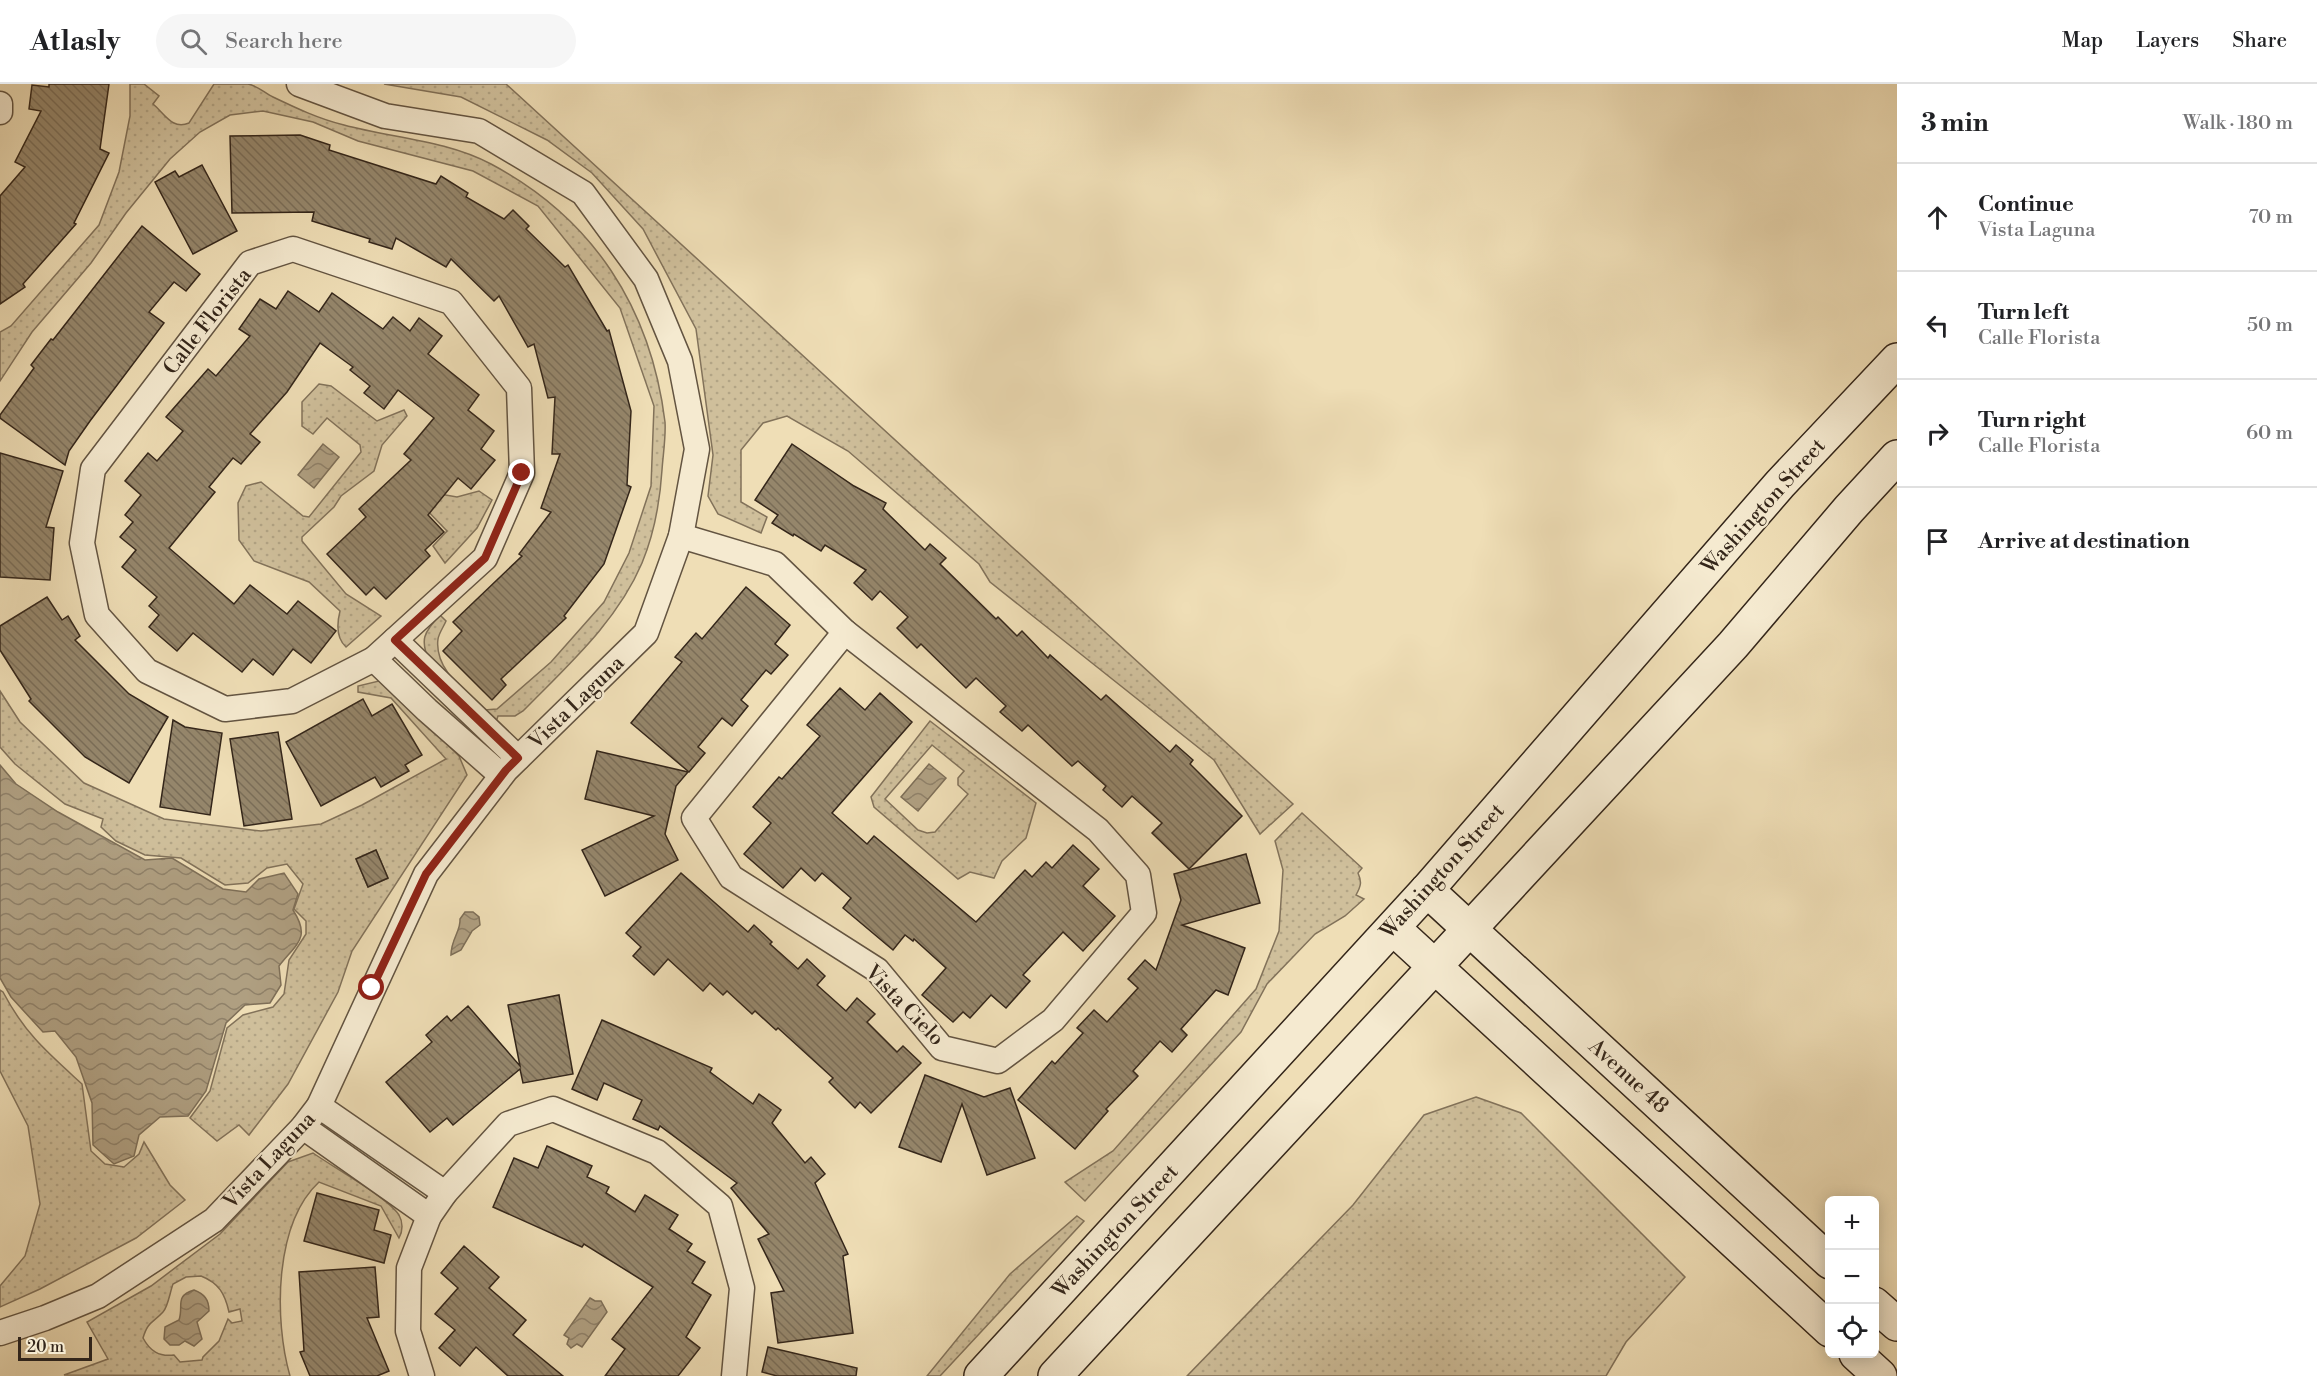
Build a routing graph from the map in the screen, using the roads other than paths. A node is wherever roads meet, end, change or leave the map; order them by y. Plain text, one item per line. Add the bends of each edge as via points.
1 (299, 84) edge
2 (0, 104) edge
3 (0, 112) edge
4 (1897, 360) edge
5 (1897, 457) edge
6 (681, 536) junction
7 (845, 632) junction
8 (395, 640) junction
9 (374, 659) junction
10 (518, 758) junction
11 (501, 775) junction
12 (1427, 890) junction
13 (1393, 928) junction
14 (1469, 929) junction
15 (1435, 968) junction
16 (319, 1106) junction
17 (303, 1127) junction
18 (446, 1193) junction
19 (429, 1216) junction
20 (1825, 1257) edge
21 (1879, 1308) edge
22 (1897, 1324) edge
23 (1825, 1325) edge
24 (0, 1333) edge
25 (1861, 1358) edge
26 (422, 1376) edge
27 (734, 1376) edge
28 (981, 1376) edge
29 (1055, 1376) edge
30 (1880, 1376) edge

1 - 6 street, Vista Laguna via 385,116 478,131 583,193 646,279 680,361 697,449
2 - 3 street
4 - 12 main road, Washington Street via 1780,484
5 - 14 main road via 1733,645
6 - 7 street, Vista Cielo via 775,564
6 - 10 street, Vista Laguna via 646,633
7 - 7 street, Vista Cielo via 1098,830 1138,875 1143,913 1053,1020 998,1061 942,1048 877,970 731,877 694,818
8 - 9 street, Calle Florista
8 - 9 street, Calle Florista via 485,558 522,473 519,388 451,302 293,249 250,263 93,469 82,543 97,615 147,671 225,709 292,701
8 - 10 street
9 - 11 street
10 - 11 street, Vista Laguna
11 - 16 street, Vista Laguna via 426,874
12 - 13 main road, Washington Street
12 - 14 main road, Avenue 48
13 - 15 main road
13 - 28 main road, Washington Street
14 - 15 main road
14 - 20 main road, Avenue 48
15 - 23 main road
15 - 29 main road
16 - 17 street, Vista Laguna
16 - 18 street
17 - 19 street
17 - 24 street, Vista Laguna via 214,1220 98,1296
18 - 19 street
18 - 27 street via 508,1124 553,1109 657,1152 720,1206 742,1288
19 - 26 street via 409,1268 408,1331
21 - 22 main road
25 - 30 main road

